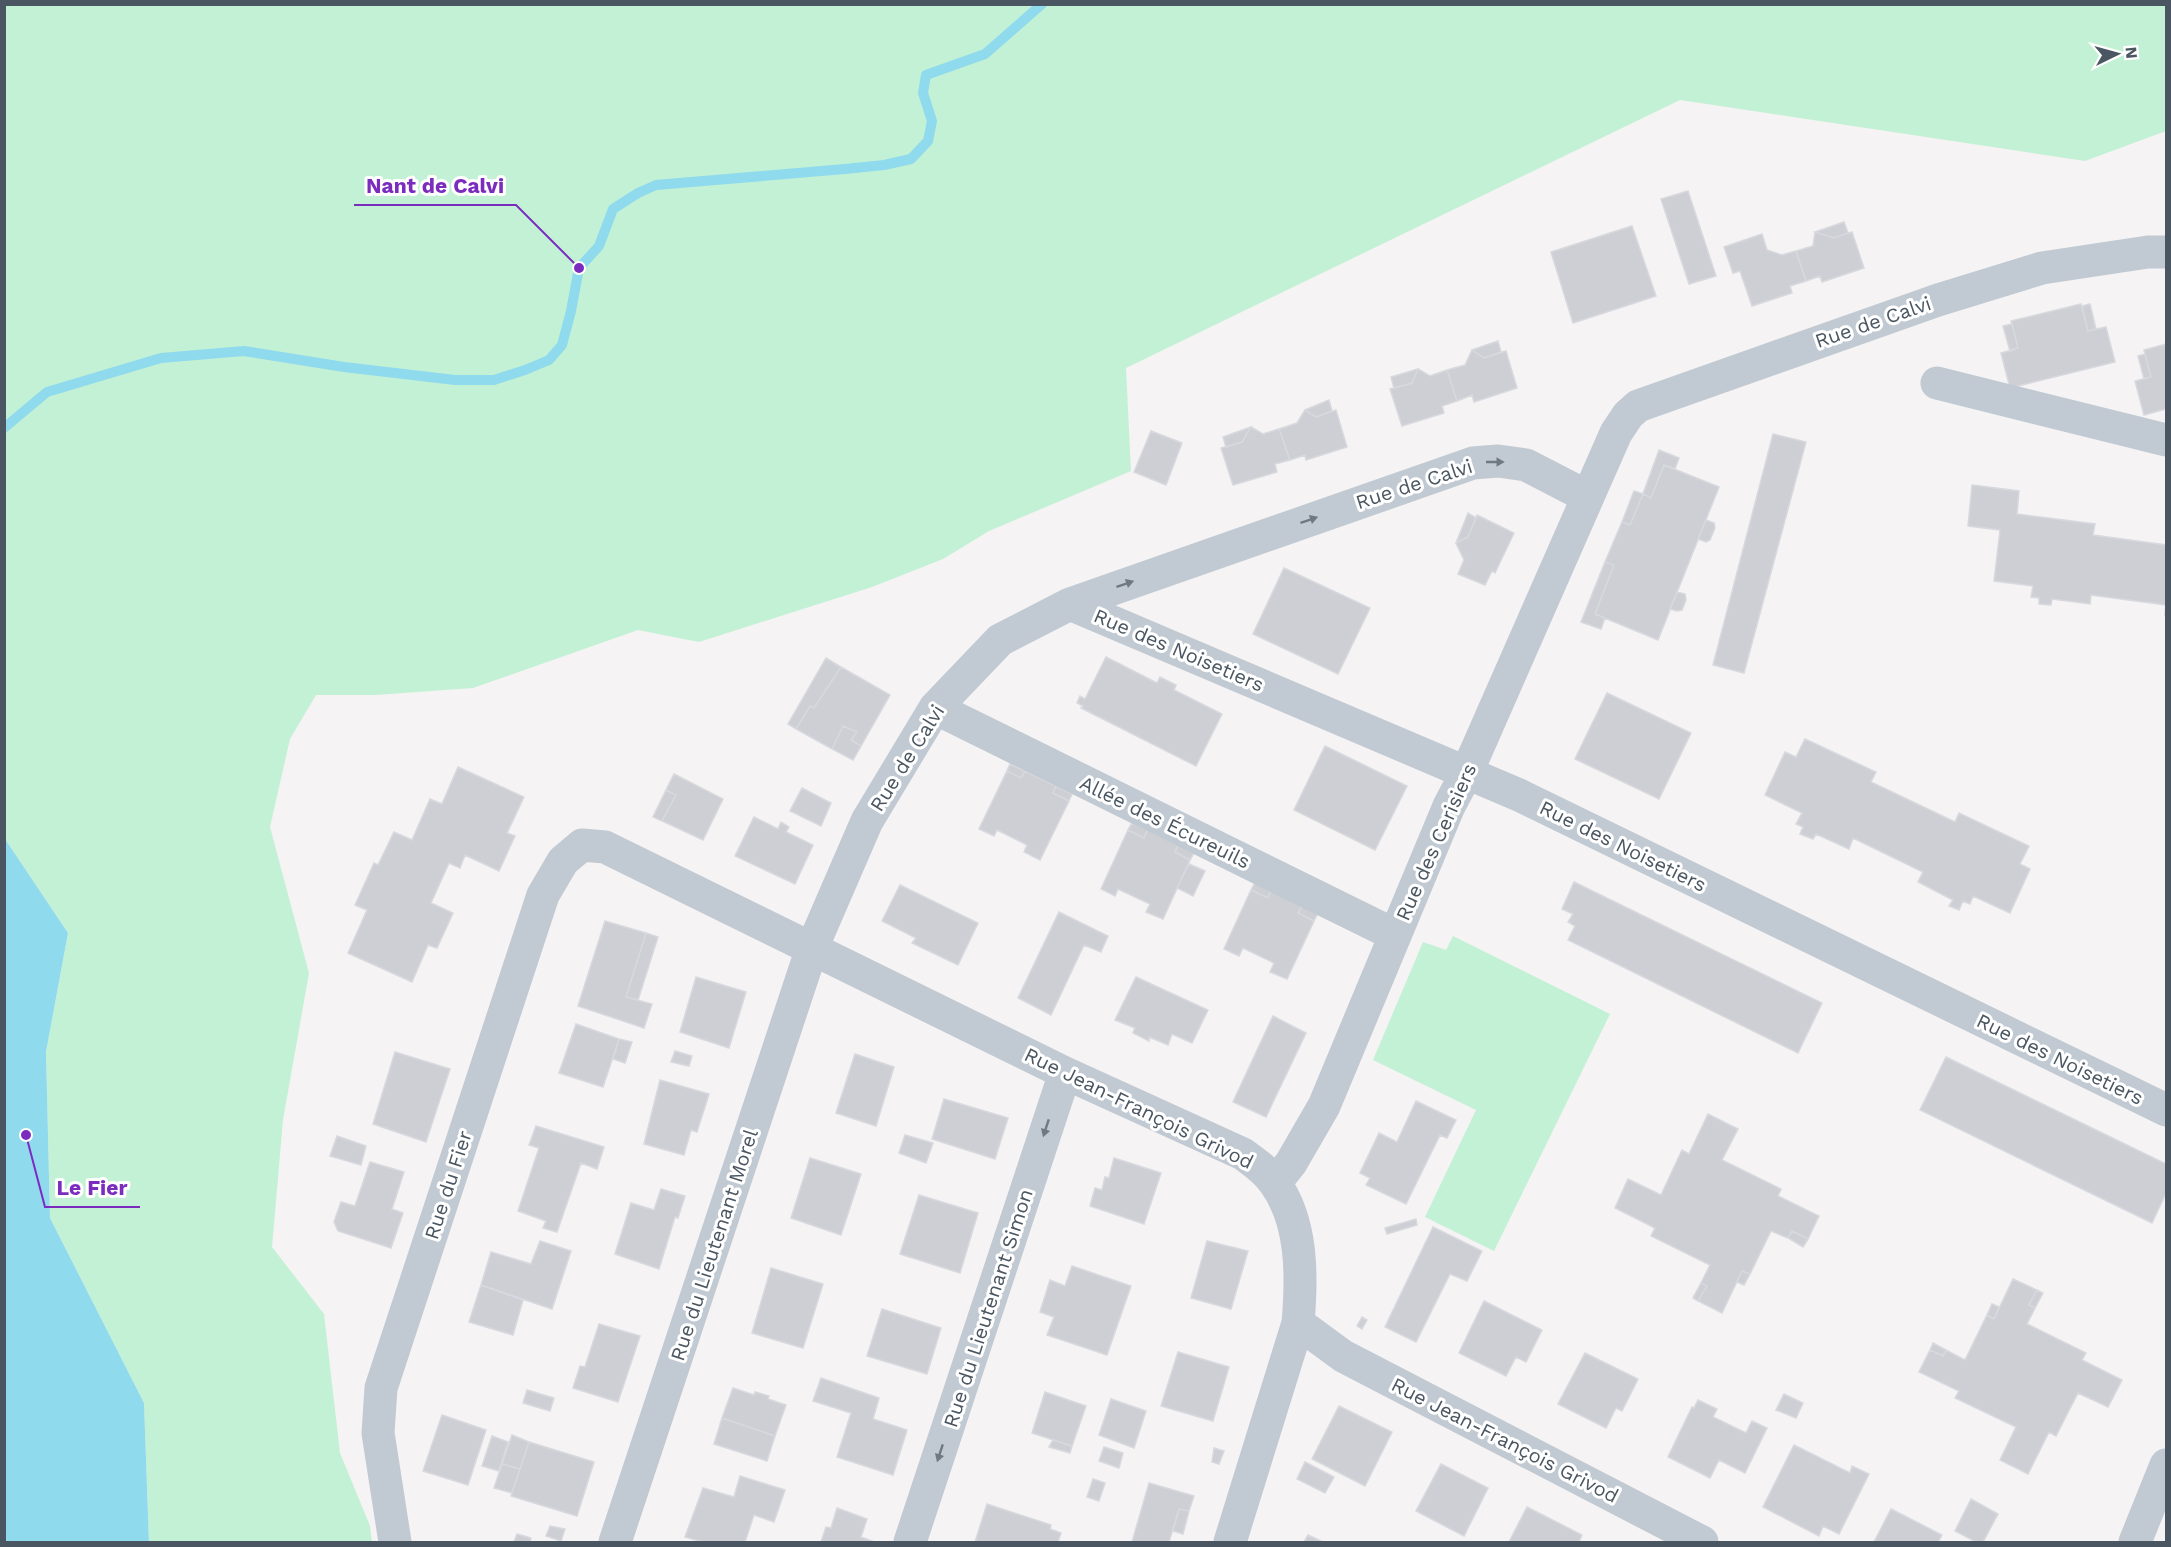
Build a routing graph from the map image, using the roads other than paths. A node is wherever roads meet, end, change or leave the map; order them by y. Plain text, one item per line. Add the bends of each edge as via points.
1 (2166, 252) edge
2 (1937, 383) dead end
3 (2166, 440) edge
4 (1588, 496) junction
5 (1070, 604) junction
6 (935, 708) junction
7 (1467, 772) junction
8 (582, 845) joint
9 (1395, 935) junction
10 (812, 948) junction
11 (1065, 1073) junction
12 (2166, 1110) edge
13 (1275, 1183) junction
14 (1298, 1323) junction
15 (2166, 1465) edge
16 (395, 1542) edge
17 (615, 1542) edge
18 (910, 1542) edge
19 (1230, 1542) edge
20 (1702, 1542) edge
21 (2135, 1542) edge

1 - 4 street, Rue de Calvi via 2042,268 1938,300 1638,406 1616,433
2 - 3 street
5 -> 4 street, Rue de Calvi via 1473,463 1526,465
4 - 7 street, Rue des Cerisiers
5 - 6 street, Rue de Calvi via 1000,640
5 - 7 street, Rue des Noisetiers
6 - 9 street, Allée des Écureuils
6 - 10 street, Rue de Calvi via 867,821
7 - 9 street, Rue des Cerisiers
7 - 12 street, Rue des Noisetiers
8 - 10 street, Rue Jean-François Grivod via 605,847
8 - 16 street, Rue du Fier via 563,861 543,895 381,1388 378,1433
9 - 13 street, Rue des Cerisiers via 1324,1106
10 - 11 street, Rue Jean-François Grivod
10 - 17 street, Rue du Lieutenant Morel
11 - 13 street, Rue Jean-François Grivod via 1243,1154 1261,1166
11 -> 18 street, Rue du Lieutenant Simon
13 - 14 street, Rue Jean-François Grivod via 1295,1228 1300,1267
14 - 19 street
14 - 20 street, Rue Jean-François Grivod via 1343,1356
15 - 21 street

